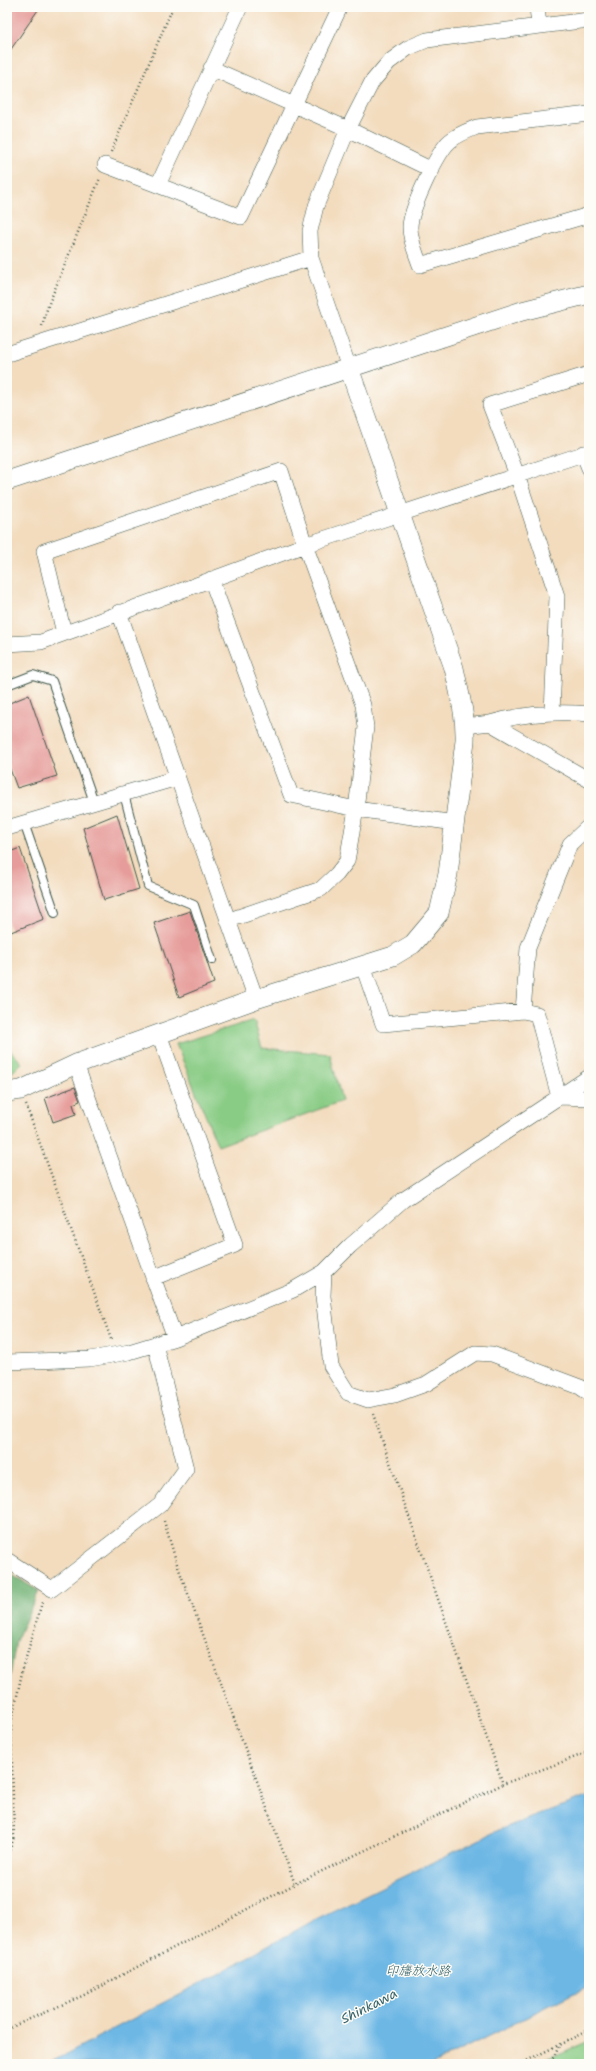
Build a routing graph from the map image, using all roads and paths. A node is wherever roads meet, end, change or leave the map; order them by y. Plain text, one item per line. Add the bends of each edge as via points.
1 (240, 7) edge
2 (340, 7) edge
3 (537, 7) edge
4 (589, 20) edge
5 (540, 26) junction
6 (211, 68) junction
7 (294, 105) junction
8 (589, 114) edge
9 (348, 130) junction
10 (105, 165) dead end
11 (432, 170) junction
12 (158, 185) junction
13 (589, 215) edge
14 (311, 258) junction
15 (589, 294) edge
16 (7, 354) edge
17 (349, 368) junction
18 (589, 374) edge
19 (586, 452) edge
20 (589, 468) edge
21 (517, 475) junction
22 (7, 482) edge
23 (401, 513) junction
24 (305, 545) junction
25 (211, 579) junction
26 (119, 612) junction
27 (64, 633) junction
28 (7, 644) edge
29 (7, 685) edge
30 (552, 713) junction
31 (589, 714) edge
32 (490, 723) junction
33 (465, 726) junction
34 (177, 778) junction
35 (589, 780) edge
36 (124, 794) junction
37 (94, 802) junction
38 (356, 808) junction
39 (24, 823) junction
40 (454, 823) junction
41 (589, 826) edge
42 (7, 828) edge
43 (55, 913) dead end
44 (229, 920) junction
45 (212, 960) dead end
46 (363, 966) junction
47 (256, 999) junction
48 (523, 1011) junction
49 (159, 1034) junction
50 (76, 1064) junction
51 (589, 1077) edge
52 (14, 1091) edge
53 (559, 1097) junction
54 (589, 1098) edge
55 (324, 1272) junction
56 (153, 1278) junction
57 (175, 1338) junction
58 (156, 1344) junction
59 (117, 1354) junction
60 (7, 1362) edge
61 (589, 1393) edge
62 (368, 1400) junction
63 (160, 1505) junction
64 (7, 1560) edge
65 (52, 1589) junction
66 (589, 1752) edge
67 (503, 1784) junction
68 (7, 1858) edge
69 (295, 1884) junction
70 (7, 2029) edge
71 (589, 2030) edge
72 (560, 2044) junction
73 (520, 2064) edge
74 (547, 2064) edge

1 - 6 street
2 - 7 street
3 - 5 street
4 - 5 street
5 - 9 street via 447,36 426,40 408,48 389,62 372,82
6 - 7 street
6 - 12 street
7 - 9 street
7 - 12 street via 241,217
8 - 11 street via 477,127 462,132 449,142
9 - 11 street
9 - 14 street via 316,206 310,231
10 - 12 street
11 - 13 street via 412,212 410,226 411,240 420,266
14 - 16 street
14 - 17 street
15 - 17 street via 522,311
17 - 22 street
17 - 23 street
18 - 21 street via 490,405
19 - 20 street
19 - 21 street
21 - 23 street
21 - 30 street via 557,596
23 - 24 street
23 - 33 street via 454,668
24 - 25 street
24 - 27 street via 281,471 44,551
24 - 38 street via 363,705 366,727
25 - 26 street
25 - 38 street via 291,795
26 - 27 street
26 - 34 street
27 - 28 street via 41,642
29 - 37 lane via 33,675 52,681
30 - 31 street
30 - 32 street via 508,718
32 - 33 street
32 - 35 street
33 - 40 street
34 - 36 street
34 - 44 street
36 - 37 street
36 - 45 lane via 148,886 194,905
37 - 39 street
38 - 40 street
38 - 44 street via 347,861 321,889
39 - 42 street
39 - 43 lane
40 - 46 street via 448,874 438,912 413,944 393,956
41 - 48 street via 570,844 528,948
44 - 47 street
46 - 47 street
46 - 48 street via 383,1024
47 - 49 street
48 - 53 street via 537,1014
49 - 50 street
49 - 56 street via 235,1244
50 - 52 street
50 - 56 street
51 - 53 street
52 - 59 path
53 - 54 street
53 - 55 street via 403,1200
55 - 57 street via 293,1290
55 - 62 street via 323,1296 331,1366 348,1393
56 - 57 street
57 - 58 street
58 - 59 street
58 - 63 street via 186,1469
59 - 60 street via 90,1359
61 - 62 street via 492,1354 475,1353 426,1384 395,1395
62 - 67 path
63 - 65 street
63 - 69 path via 177,1564
64 - 65 street
65 - 68 path via 41,1606 23,1668 11,1724 14,1837
66 - 67 path
67 - 69 path
69 - 70 path via 82,1996
71 - 72 path
72 - 73 path
72 - 74 path via 554,2057

